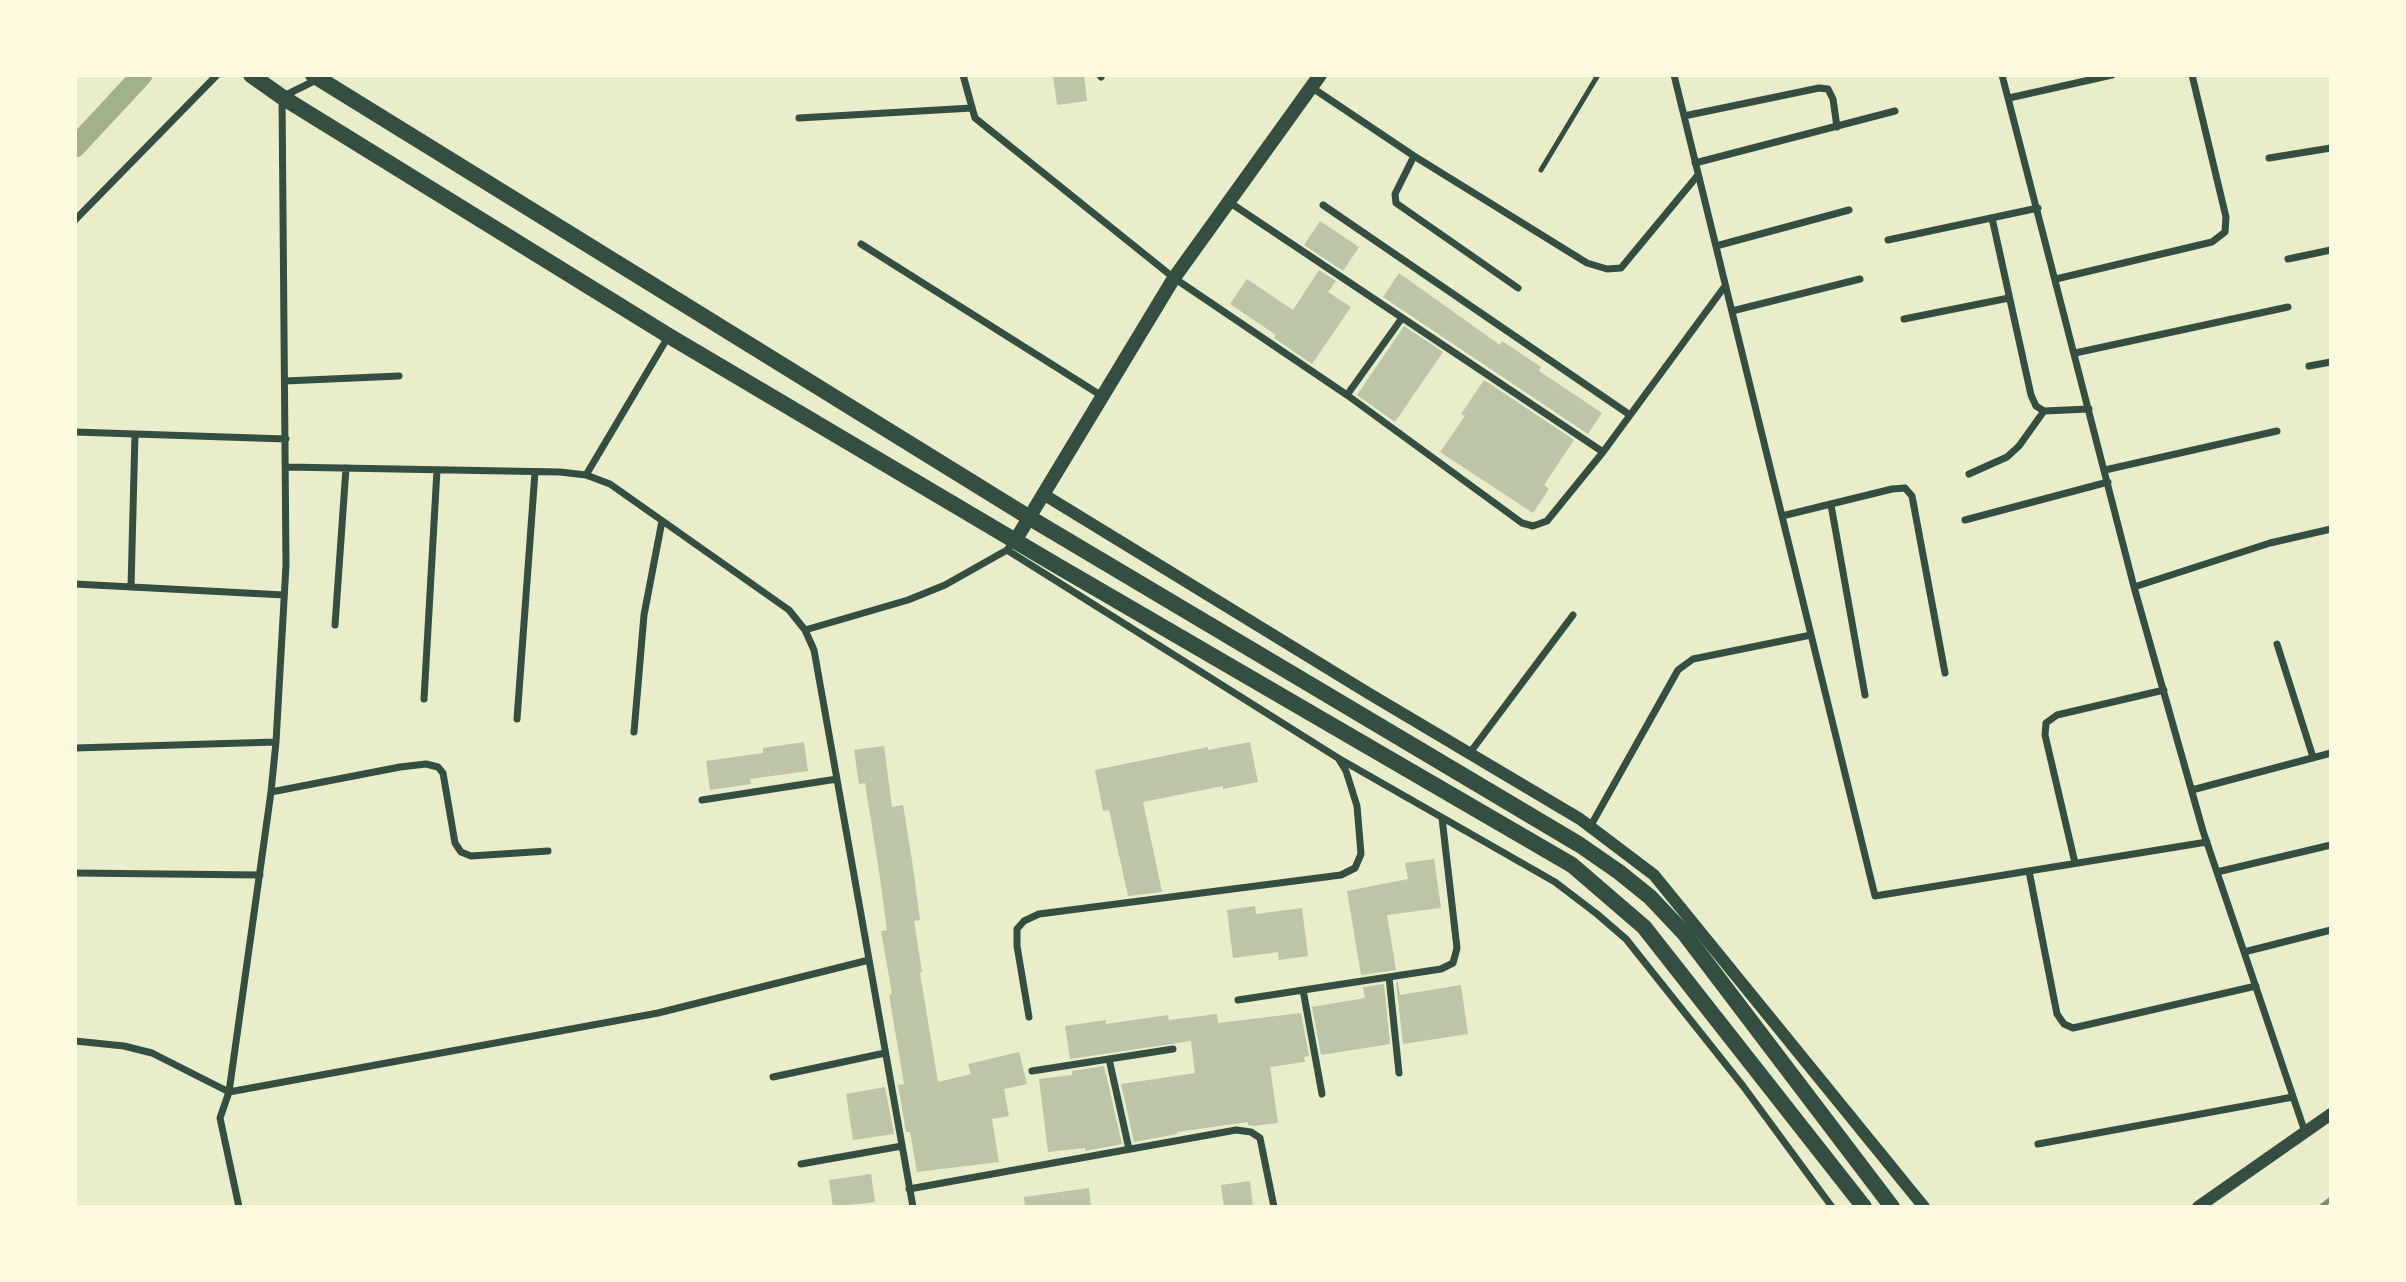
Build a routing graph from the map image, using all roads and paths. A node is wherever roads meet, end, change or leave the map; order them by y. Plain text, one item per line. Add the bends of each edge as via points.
1 (217, 75) edge
2 (251, 75) edge
3 (963, 75) edge
4 (1598, 75) edge
5 (1674, 75) edge
6 (2002, 75) edge
7 (2112, 75) edge
8 (2192, 75) edge
9 (317, 76) edge
10 (1315, 81) edge
11 (282, 97) junction
12 (2008, 98) junction
13 (972, 108) junction
14 (1895, 111) dead end
15 (1684, 116) junction
16 (799, 118) dead end
17 (1837, 127) junction
18 (2331, 148) edge
19 (1414, 156) junction
20 (2269, 158) dead end
21 (1695, 163) junction
22 (1541, 170) dead end
23 (1698, 176) junction
24 (1229, 202) junction
25 (1323, 205) dead end
26 (2038, 208) junction
27 (1849, 210) dead end
28 (1992, 218) junction
29 (75, 220) edge
30 (1888, 240) dead end
31 (861, 244) dead end
32 (1716, 246) junction
33 (2331, 250) edge
34 (2288, 259) dead end
35 (1174, 278) junction
36 (1860, 279) dead end
37 (2056, 279) junction
38 (1726, 286) junction
39 (1518, 288) dead end
40 (2009, 298) junction
41 (2288, 307) dead end
42 (1732, 311) junction
43 (1402, 318) junction
44 (1904, 319) dead end
45 (669, 337) junction
46 (2075, 353) junction
47 (2331, 362) edge
48 (2309, 366) dead end
49 (399, 376) dead end
50 (285, 381) junction
51 (1348, 395) junction
52 (1102, 396) junction
53 (2089, 409) junction
54 (2044, 411) junction
55 (1630, 415) junction
56 (2277, 431) dead end
57 (75, 432) edge
58 (135, 434) junction
59 (286, 439) junction
60 (1603, 452) junction
61 (286, 467) junction
62 (346, 468) junction
63 (437, 470) junction
64 (2105, 470) junction
65 (536, 472) junction
66 (1969, 474) dead end
67 (586, 475) junction
68 (2108, 482) junction
69 (1043, 494) junction
70 (1830, 505) junction
71 (1782, 516) junction
72 (1030, 519) junction
73 (663, 520) junction
74 (1965, 520) dead end
75 (2331, 528) edge
76 (1011, 545) junction
77 (75, 584) edge
78 (131, 587) junction
79 (2134, 587) junction
80 (284, 595) junction
81 (1573, 615) dead end
82 (335, 625) dead end
83 (805, 629) junction
84 (1811, 635) junction
85 (2277, 644) dead end
86 (1945, 673) dead end
87 (2164, 690) junction
88 (1865, 695) dead end
89 (424, 699) dead end
90 (517, 719) dead end
91 (634, 732) dead end
92 (276, 742) junction
93 (75, 748) edge
94 (2331, 753) edge
95 (1469, 754) junction
96 (2314, 757) junction
97 (1338, 758) junction
98 (837, 779) junction
99 (2192, 790) junction
100 (271, 792) junction
101 (702, 800) dead end
102 (1442, 818) junction
103 (1590, 827) junction
104 (2207, 842) junction
105 (2331, 845) edge
106 (548, 851) dead end
107 (2075, 863) junction
108 (2029, 871) junction
109 (2217, 872) junction
110 (75, 873) edge
111 (260, 875) junction
112 (2331, 930) edge
113 (2244, 952) junction
114 (869, 960) junction
115 (1388, 977) junction
116 (2256, 986) junction
117 (1303, 990) junction
118 (1238, 1000) dead end
119 (1029, 1017) dead end
120 (75, 1041) edge
121 (1173, 1049) dead end
122 (886, 1053) junction
123 (1109, 1059) junction
124 (1032, 1072) dead end
125 (1399, 1073) dead end
126 (773, 1077) dead end
127 (229, 1092) junction
128 (1322, 1094) dead end
129 (2294, 1097) junction
130 (2331, 1114) edge
131 (2305, 1132) junction
132 (2038, 1144) dead end
133 (902, 1146) junction
134 (1129, 1149) junction
135 (801, 1164) dead end
136 (909, 1189) junction
137 (239, 1207) edge
138 (912, 1207) edge
139 (1274, 1207) edge
140 (1832, 1207) edge
141 (1864, 1207) edge
142 (1892, 1207) edge
143 (1924, 1207) edge
144 (2198, 1207) edge

1 - 29 street
2 - 11 main road
3 - 13 street
4 - 22 lane
5 - 15 street
6 - 12 street
7 - 12 street
8 - 37 street via 2226,218 2225,232 2212,242
9 - 11 street
9 - 72 main road
10 - 19 street
10 - 24 main road
11 - 45 main road
11 - 50 street
12 - 26 street
13 - 16 street
13 - 35 street via 975,118
14 - 17 street
15 - 17 street via 1819,88 1828,89 1833,99
15 - 21 street
17 - 21 street
18 - 20 street
19 - 23 street via 1587,263 1607,269 1621,268
19 - 39 street via 1395,194 1396,203
21 - 23 street
23 - 32 street
24 - 35 main road
24 - 43 street
25 - 55 street
26 - 28 street
26 - 37 street
27 - 32 street
28 - 30 street
28 - 40 street
31 - 52 street
32 - 38 street
33 - 34 street
35 - 51 street
35 - 52 main road
36 - 42 street
37 - 46 street
38 - 42 street
38 - 55 street
40 - 44 street
40 - 54 street via 2031,395
41 - 46 street
42 - 71 street
43 - 51 street
43 - 60 street
45 - 67 street
45 - 76 main road
46 - 53 street
47 - 48 street
49 - 50 street
50 - 59 street
51 - 60 street via 1522,523 1533,526 1548,521
52 - 69 main road
53 - 54 street
53 - 64 street
54 - 66 street via 2007,457
55 - 60 street
56 - 64 street
57 - 58 street
58 - 59 street
58 - 78 street
59 - 61 street
61 - 62 street
61 - 80 street
62 - 63 street
62 - 82 street
63 - 65 street
63 - 89 street
64 - 68 street
65 - 67 street
65 - 90 street
67 - 73 street via 610,484
68 - 74 street
68 - 79 street
69 - 72 main road
69 - 95 street
70 - 71 street
70 - 86 street via 1892,489 1905,488 1912,496
70 - 88 street
71 - 84 street
72 - 76 main road
72 - 142 main road via 1619,872 1684,933
73 - 83 street via 789,610
73 - 91 street via 644,615
75 - 79 street
76 - 83 street via 945,585
76 - 97 street
76 - 141 main road via 1056,565 1572,865 1644,927
77 - 78 street
78 - 80 street
79 - 87 street
80 - 92 street
81 - 95 street
83 - 98 street via 814,650
84 - 103 street via 1693,659 1678,670
84 - 108 street via 1875,896
85 - 96 street
87 - 99 street
87 - 107 street via 2057,715 2046,723
92 - 93 street
92 - 100 street
94 - 96 street
95 - 103 street
96 - 99 street
97 - 102 street
97 - 119 street via 1357,806 1362,854 1355,868 1341,875 1039,914 1017,929
98 - 101 street
98 - 114 street
99 - 104 street
100 - 106 street via 426,764 443,773 455,843 461,852 471,856
100 - 111 street
102 - 115 street via 1457,948 1453,963
102 - 140 street via 1555,883 1626,939
103 - 143 street via 1654,874
104 - 107 street
104 - 109 street
105 - 109 street
107 - 108 street
108 - 116 street via 2053,999 2064,1024 2073,1028
109 - 113 street
110 - 111 street
111 - 127 street
112 - 113 street
113 - 116 street
114 - 122 street
114 - 127 street via 658,1013
115 - 117 street
115 - 125 street
116 - 129 street
117 - 118 street
117 - 128 street
120 - 127 street via 152,1053
121 - 123 street
122 - 126 street
122 - 133 street
123 - 124 street
123 - 134 street
127 - 137 street via 220,1118
129 - 131 street
129 - 132 street
130 - 131 street
131 - 144 street
133 - 135 street
133 - 136 street
134 - 136 street
134 - 139 street via 1236,1130 1251,1132 1261,1138
136 - 138 street

